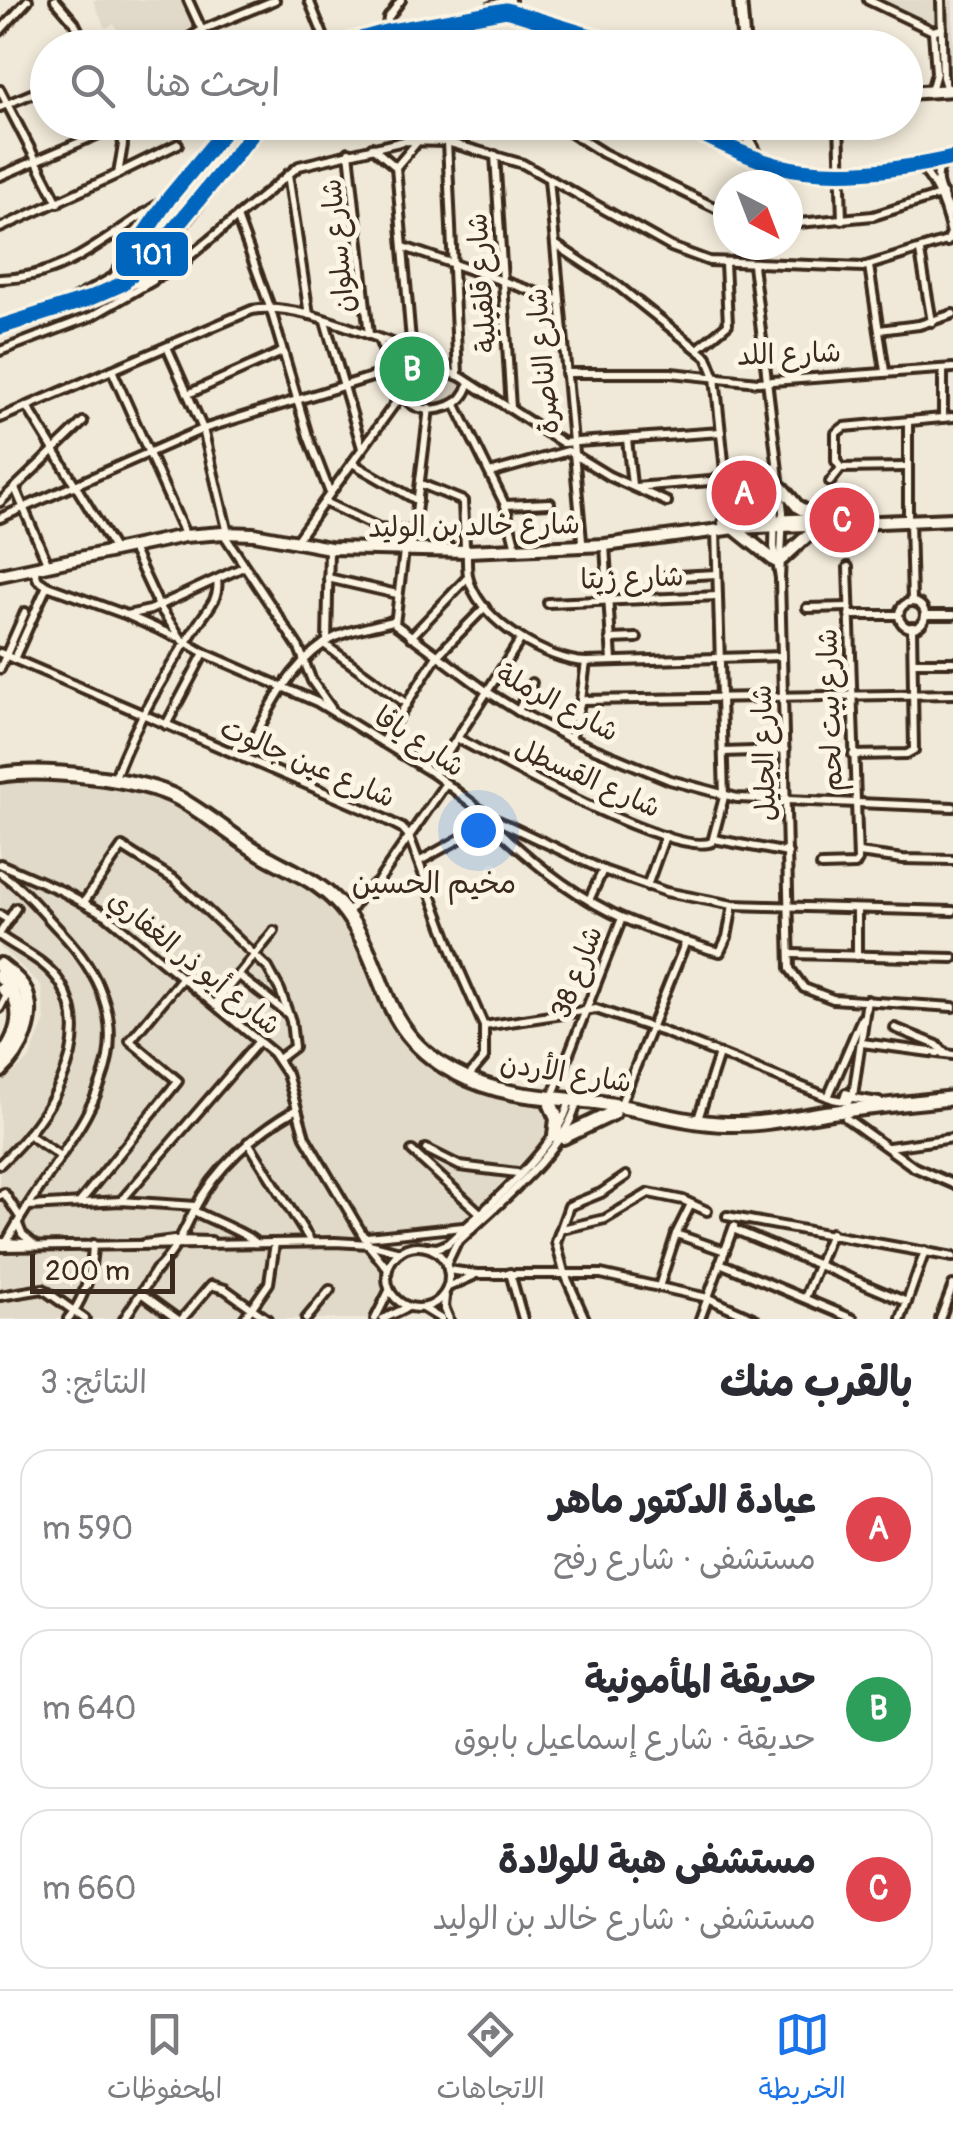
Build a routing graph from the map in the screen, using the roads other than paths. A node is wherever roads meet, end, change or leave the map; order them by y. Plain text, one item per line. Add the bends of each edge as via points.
1 (28, 0) edge
2 (55, 0) edge
3 (188, 0) edge
4 (247, 0) edge
5 (275, 0) edge
6 (309, 0) edge
7 (401, 0) edge
8 (509, 0) edge
9 (740, 0) edge
10 (868, 0) edge
11 (941, 0) edge
12 (251, 10) junction
13 (486, 12) junction
14 (546, 20) junction
15 (78, 30) edge
16 (202, 30) joint
17 (320, 30) edge
18 (386, 30) edge
19 (396, 30) edge
20 (542, 30) edge
21 (576, 30) edge
22 (742, 30) edge
23 (938, 30) junction
24 (0, 32) edge
25 (0, 90) edge
26 (950, 90) edge
27 (923, 92) edge
28 (931, 92) junction
29 (30, 95) edge
30 (4, 106) edge
31 (84, 140) edge
32 (123, 140) edge
33 (218, 140) edge
34 (223, 140) edge
35 (247, 140) edge
36 (419, 140) junction
37 (583, 140) edge
38 (718, 140) edge
39 (734, 140) edge
40 (749, 140) edge
41 (839, 140) edge
42 (447, 142) junction
43 (178, 144) dead end
44 (727, 144) junction
45 (372, 147) junction
46 (240, 148) junction
47 (349, 152) junction
48 (207, 154) junction
49 (495, 155) junction
50 (757, 157) junction
51 (950, 159) edge
52 (36, 161) junction
53 (916, 165) junction
54 (396, 167) junction
55 (223, 169) junction
56 (839, 169) junction
57 (288, 172) junction
58 (118, 174) junction
59 (0, 176) edge
60 (549, 178) junction
61 (940, 195) junction
62 (169, 198) junction
63 (58, 203) junction
64 (713, 207) edge
65 (191, 211) junction
66 (237, 217) junction
67 (953, 218) edge
68 (842, 220) junction
69 (803, 223) edge
70 (151, 226) junction
71 (0, 228) edge
72 (950, 241) edge
73 (555, 244) junction
74 (404, 247) junction
75 (920, 252) junction
76 (180, 263) junction
77 (725, 263) junction
78 (453, 264) junction
79 (756, 265) junction
80 (869, 266) junction
81 (163, 275) junction
82 (138, 277) junction
83 (115, 278) junction
84 (0, 279) edge
85 (504, 281) junction
86 (558, 300) junction
87 (70, 304) junction
88 (270, 307) junction
89 (953, 314) edge
90 (309, 315) junction
91 (325, 321) junction
92 (932, 322) junction
93 (0, 327) edge
94 (879, 330) junction
95 (369, 335) junction
96 (378, 339) junction
97 (411, 341) junction
98 (167, 347) junction
99 (698, 348) junction
100 (0, 351) edge
101 (282, 352) junction
102 (387, 357) junction
103 (427, 361) junction
104 (953, 368) edge
105 (112, 370) junction
106 (942, 370) junction
107 (885, 371) junction
108 (388, 372) junction
109 (566, 373) junction
110 (458, 375) junction
111 (716, 376) junction
112 (768, 381) junction
113 (469, 384) junction
114 (342, 386) junction
115 (486, 393) junction
116 (188, 394) junction
117 (401, 394) junction
118 (462, 397) junction
119 (298, 400) junction
120 (455, 403) junction
121 (27, 406) junction
122 (429, 408) junction
123 (511, 408) junction
124 (953, 417) edge
125 (0, 418) edge
126 (943, 418) junction
127 (84, 422) dead end
128 (908, 422) junction
129 (202, 429) junction
130 (721, 432) junction
131 (627, 439) junction
132 (572, 448) junction
133 (362, 449) junction
134 (54, 450) junction
135 (149, 453) junction
136 (352, 463) junction
137 (907, 467) junction
138 (841, 468) junction
139 (490, 474) junction
140 (830, 482) dead end
141 (421, 484) junction
142 (76, 485) junction
143 (778, 485) junction
144 (633, 486) junction
145 (15, 488) junction
146 (330, 493) junction
147 (0, 502) edge
148 (324, 502) junction
149 (418, 502) junction
150 (667, 502) dead end
151 (550, 503) dead end
152 (506, 505) junction
153 (23, 508) junction
154 (953, 517) edge
155 (0, 518) edge
156 (909, 518) junction
157 (818, 522) junction
158 (779, 524) junction
159 (735, 525) junction
160 (716, 530) junction
161 (225, 531) junction
162 (184, 532) junction
163 (414, 532) junction
164 (298, 538) junction
165 (582, 541) junction
166 (516, 544) junction
167 (605, 545) junction
168 (112, 547) junction
169 (132, 548) junction
170 (330, 548) junction
171 (408, 548) junction
172 (466, 548) junction
173 (46, 560) junction
174 (779, 560) junction
175 (34, 567) junction
176 (848, 567) dead end
177 (243, 568) junction
178 (0, 572) edge
179 (717, 574) junction
180 (468, 577) junction
181 (657, 577) dead end
182 (328, 578) junction
183 (217, 580) junction
184 (48, 586) junction
185 (397, 594) junction
186 (718, 596) junction
187 (608, 601) junction
188 (912, 602) junction
189 (548, 604) dead end
190 (159, 606) junction
191 (485, 607) junction
192 (807, 608) dead end
193 (849, 611) junction
194 (25, 612) dead end
195 (953, 614) edge
196 (127, 615) junction
197 (899, 615) junction
198 (925, 616) junction
199 (392, 621) junction
200 (912, 628) junction
201 (411, 637) junction
202 (637, 638) dead end
203 (521, 639) junction
204 (610, 640) junction
205 (184, 641) junction
206 (325, 642) junction
207 (204, 653) junction
208 (3, 654) edge
209 (437, 656) junction
210 (782, 656) junction
211 (719, 658) junction
212 (14, 659) junction
213 (612, 661) junction
214 (305, 662) junction
215 (586, 662) junction
216 (914, 662) junction
217 (953, 662) edge
218 (0, 669) edge
219 (532, 682) dead end
220 (282, 686) junction
221 (486, 691) junction
222 (915, 694) junction
223 (953, 694) edge
224 (851, 696) junction
225 (784, 698) junction
226 (581, 700) junction
227 (720, 700) junction
228 (407, 704) junction
229 (518, 710) junction
230 (335, 713) junction
231 (144, 714) junction
232 (166, 725) junction
233 (457, 738) junction
234 (572, 739) junction
235 (382, 742) junction
236 (785, 750) junction
237 (722, 752) junction
238 (853, 754) junction
239 (244, 758) junction
240 (434, 774) junction
241 (0, 777) edge
242 (78, 780) junction
243 (113, 781) junction
244 (446, 783) junction
245 (724, 796) junction
246 (788, 800) junction
247 (854, 802) junction
248 (953, 806) edge
249 (496, 823) junction
250 (409, 836) junction
251 (665, 836) junction
252 (714, 838) junction
253 (858, 852) junction
254 (788, 853) junction
255 (953, 860) edge
256 (420, 862) junction
257 (0, 864) edge
258 (820, 866) dead end
259 (603, 870) junction
260 (0, 873) edge
261 (647, 886) junction
262 (589, 900) junction
263 (84, 902) junction
264 (732, 905) junction
265 (16, 908) dead end
266 (790, 908) junction
267 (857, 910) junction
268 (953, 912) edge
269 (0, 914) edge
270 (348, 914) junction
271 (622, 917) junction
272 (9, 920) junction
273 (790, 926) junction
274 (274, 931) dead end
275 (0, 935) edge
276 (686, 941) junction
277 (792, 954) junction
278 (254, 956) junction
279 (857, 956) junction
280 (953, 958) edge
281 (0, 965) edge
282 (238, 976) junction
283 (183, 977) junction
284 (2, 983) edge
285 (868, 1002) junction
286 (215, 1004) junction
287 (953, 1007) edge
288 (0, 1008) edge
289 (587, 1009) junction
290 (289, 1015) junction
291 (484, 1026) junction
292 (650, 1027) junction
293 (895, 1028) dead end
294 (259, 1041) junction
295 (862, 1043) junction
296 (720, 1054) junction
297 (949, 1054) edge
298 (0, 1059) edge
299 (278, 1059) junction
300 (0, 1072) edge
301 (467, 1078) junction
302 (828, 1096) junction
303 (848, 1097) junction
304 (953, 1098) edge
305 (551, 1102) junction
306 (572, 1104) junction
307 (890, 1105) junction
308 (953, 1106) edge
309 (617, 1109) junction
310 (295, 1110) junction
311 (826, 1113) junction
312 (846, 1118) junction
313 (697, 1121) junction
314 (28, 1134) junction
315 (559, 1136) junction
316 (953, 1138) edge
317 (248, 1142) junction
318 (888, 1147) junction
319 (426, 1149) dead end
320 (412, 1152) dead end
321 (60, 1156) junction
322 (0, 1164) edge
323 (524, 1171) junction
324 (626, 1176) dead end
325 (953, 1184) edge
326 (37, 1192) junction
327 (0, 1195) edge
328 (121, 1201) junction
329 (80, 1202) junction
330 (48, 1204) junction
331 (28, 1206) junction
332 (690, 1206) junction
333 (194, 1210) junction
334 (707, 1211) dead end
335 (480, 1212) junction
336 (727, 1216) dead end
337 (737, 1216) junction
338 (19, 1219) junction
339 (188, 1225) junction
340 (465, 1227) junction
341 (560, 1229) junction
342 (733, 1229) junction
343 (676, 1234) junction
344 (830, 1234) junction
345 (198, 1240) junction
346 (217, 1243) junction
347 (256, 1243) junction
348 (275, 1243) junction
349 (312, 1243) junction
350 (368, 1243) junction
351 (3, 1244) edge
352 (92, 1244) junction
353 (174, 1244) junction
354 (34, 1246) junction
355 (145, 1246) junction
356 (426, 1247) junction
357 (725, 1251) junction
358 (925, 1251) junction
359 (400, 1252) junction
360 (953, 1257) edge
361 (156, 1262) junction
362 (720, 1263) junction
363 (818, 1264) junction
364 (447, 1268) junction
365 (388, 1270) junction
366 (564, 1272) junction
367 (510, 1273) junction
368 (477, 1274) junction
369 (660, 1287) junction
370 (446, 1289) junction
371 (330, 1290) dead end
372 (390, 1290) junction
373 (952, 1291) edge
374 (142, 1293) junction
375 (0, 1296) edge
376 (708, 1298) junction
377 (805, 1298) junction
378 (906, 1302) junction
379 (408, 1306) junction
380 (422, 1308) junction
381 (252, 1309) junction
382 (828, 1309) junction
383 (74, 1311) junction
384 (740, 1316) edge
385 (68, 1319) edge
386 (85, 1319) edge
387 (124, 1319) edge
388 (179, 1319) edge
389 (244, 1319) edge
390 (267, 1319) edge
391 (306, 1319) edge
392 (375, 1319) edge
393 (383, 1319) edge
394 (441, 1319) edge
395 (449, 1319) edge
396 (524, 1319) edge
397 (585, 1319) edge
398 (700, 1319) edge
399 (755, 1319) edge
400 (824, 1319) edge
401 (852, 1319) edge
402 (900, 1319) edge
403 (940, 1319) edge

1 - 24 street
2 - 15 street
3 - 16 street
4 - 12 street
5 - 12 street
6 - 17 street
7 - 18 street
8 - 13 main road
9 - 22 main road
10 - 23 street
11 - 23 street
12 - 16 street
13 - 14 main road via 518,11
13 - 19 main road
14 - 20 street
14 - 21 main road
23 - 26 street
23 - 28 street
25 - 30 street
26 - 28 main road
27 - 28 main road
29 - 30 street
30 - 52 street
31 - 52 street
32 - 58 street
33 - 48 main road
34 - 46 main road via 225,148
35 - 46 main road
36 - 42 street
36 - 45 street
36 - 54 street
37 - 64 street
38 - 44 main road
39 - 44 main road
40 - 50 main road
41 - 56 street
42 - 49 street
42 - 78 street
43 - 58 street
44 - 50 main road
45 - 47 street
45 - 54 street
46 - 55 main road
47 - 57 street
47 - 95 street, شارع سلوان
48 - 55 main road via 222,155
48 - 62 main road
49 - 60 street
49 - 85 street, شارع قلقيلية
50 - 56 main road via 788,168
51 - 53 main road
51 - 61 street via 936,172
52 - 59 street
52 - 63 street
53 - 56 main road
53 - 61 street
54 - 74 street
55 - 65 main road
56 - 68 street
57 - 66 street
57 - 90 street
58 - 63 street
60 - 73 street, شارع الناصرة
60 - 77 street via 671,248
61 - 67 street
61 - 68 street
61 - 72 street
62 - 70 main road
62 - 84 street via 72,262
63 - 71 street
65 - 76 main road via 170,250
65 - 82 main road
66 - 76 street
66 - 88 street
68 - 69 street
70 - 82 main road via 135,258
70 - 83 main road
72 - 75 street
73 - 86 street, شارع الناصرة
73 - 99 street
74 - 78 street
74 - 97 street
75 - 80 street
75 - 92 street
76 - 81 street
76 - 82 street
77 - 79 street
77 - 99 street via 728,324
78 - 85 street
78 - 110 street
79 - 80 street
79 - 112 street, شارع الجليل
80 - 94 street
81 - 82 street
81 - 100 street via 92,316
82 - 83 street
82 - 87 main road
83 - 87 main road
85 - 86 street
85 - 123 street, شارع قلقيلية
86 - 109 street, شارع الناصرة
87 - 93 main road
88 - 90 street
88 - 98 street
88 - 101 street
89 - 92 street
90 - 91 street
91 - 95 street
91 - 114 street
92 - 94 street
94 - 107 street
95 - 96 street
96 - 97 street via 402,346
96 - 102 street
97 - 103 street
98 - 105 street
98 - 116 street
99 - 111 street
101 - 116 street
101 - 119 street
102 - 103 street via 396,350
102 - 108 street
103 - 110 street
104 - 106 street, شارع اللد
105 - 121 street
105 - 135 street
106 - 107 street, شارع اللد
106 - 126 street
107 - 112 street, شارع اللد
108 - 114 street
108 - 117 street
109 - 111 street, شارع اللد
109 - 132 street, شارع الناصرة
110 - 113 street
111 - 112 street, شارع اللد
111 - 130 street
112 - 143 street, شارع الجليل
113 - 115 street
113 - 118 street
114 - 119 street
114 - 133 street
115 - 118 street
115 - 123 street
116 - 129 street
117 - 122 street
117 - 133 street
118 - 120 street
119 - 129 street
119 - 146 street
120 - 122 street
120 - 139 street
121 - 125 street
121 - 134 street
122 - 141 street
123 - 132 street
124 - 126 street
126 - 128 street
127 - 134 street
128 - 137 street
128 - 138 street via 838,430
129 - 135 street
129 - 161 street
130 - 131 street
130 - 144 street via 721,478
131 - 132 street
131 - 144 street
132 - 139 street
132 - 144 street via 602,473
132 - 165 street, شارع الناصرة
133 - 136 street
134 - 142 street
134 - 145 street
135 - 142 street
135 - 162 street
136 - 146 street
136 - 149 street
137 - 138 street
137 - 156 street
138 - 140 street
139 - 152 street
141 - 149 street
141 - 172 street via 463,501
142 - 153 street
142 - 168 street
143 - 157 main road
143 - 158 street, شارع الجليل
143 - 159 main road
144 - 150 street
145 - 147 street
145 - 153 street
146 - 148 street
148 - 163 street via 380,528
148 - 164 street
149 - 163 street
151 - 152 street
152 - 166 street
153 - 155 street
153 - 173 street
154 - 156 main road, شارع خالد بن الوليد
156 - 157 main road, شارع خالد بن الوليد
156 - 188 street
157 - 158 main road, شارع خالد بن الوليد
157 - 174 main road
158 - 159 main road, شارع خالد بن الوليد
158 - 174 street, شارع الجليل
159 - 160 main road, شارع خالد بن الوليد
159 - 165 main road, شارع خالد بن الوليد
159 - 174 main road
160 - 167 main road, شارع خالد بن الوليد
160 - 179 street
161 - 162 main road, شارع خالد بن الوليد
161 - 164 main road, شارع خالد بن الوليد
161 - 169 main road, شارع خالد بن الوليد
161 - 170 main road, شارع خالد بن الوليد
161 - 177 street
162 - 168 main road, شارع خالد بن الوليد
163 - 171 street
164 - 171 main road, شارع خالد بن الوليد
165 - 166 main road, شارع خالد بن الوليد
166 - 172 main road, شارع خالد بن الوليد
167 - 172 main road, شارع خالد بن الوليد
167 - 187 street
168 - 173 main road, شارع خالد بن الوليد
169 - 175 main road, شارع خالد بن الوليد
169 - 190 street, شارع يافا
170 - 171 main road, شارع خالد بن الوليد
170 - 182 street
171 - 172 main road, شارع خالد بن الوليد
171 - 185 street
172 - 180 street
173 - 178 main road, شارع خالد بن الوليد
174 - 210 street, شارع الجليل
175 - 178 main road, شارع خالد بن الوليد
175 - 184 street
176 - 193 street, شارع بيت لحم
177 - 183 street
177 - 214 street
179 - 181 street
179 - 186 street
180 - 191 street
180 - 201 street
182 - 185 street
182 - 206 street
183 - 190 street
183 - 205 street via 217,596
184 - 196 street
184 - 212 street
185 - 199 street
186 - 187 street, شارع زيتا
186 - 211 street
187 - 189 street, شارع زيتا
187 - 204 street
188 - 197 street
188 - 198 street
190 - 196 street
190 - 205 street, شارع يافا
191 - 203 street
191 - 209 street
192 - 193 street
193 - 197 street
193 - 224 street, شارع بيت لحم
194 - 208 street
195 - 198 street
196 - 205 street
197 - 200 street
198 - 200 street
199 - 201 street, شارع الرملة
199 - 206 street
200 - 216 street
201 - 209 street, شارع الرملة
202 - 204 street
203 - 215 street
203 - 221 street
204 - 213 street
205 - 207 street, شارع يافا
205 - 231 street
206 - 214 street
206 - 228 street
207 - 220 street, شارع يافا
207 - 232 street
208 - 212 street, شارع عين جالوت
208 - 218 street
209 - 221 street, شارع الرملة
209 - 228 street
210 - 211 street
210 - 225 street, شارع الجليل
211 - 213 street
211 - 227 street
212 - 231 street, شارع عين جالوت
213 - 215 street
214 - 220 street
214 - 230 street
215 - 226 street
216 - 217 street
216 - 222 street
219 - 229 street
220 - 230 street, شارع يافا
220 - 239 street
221 - 229 street, شارع الرملة
221 - 233 street
222 - 223 street
222 - 224 street
222 - 238 street via 914,750
224 - 225 street
224 - 238 street, شارع بيت لحم
225 - 227 street
225 - 236 street, شارع الجليل
226 - 227 street
226 - 234 street
227 - 237 street
228 - 235 street
229 - 234 street, شارع الرملة
230 - 235 street, شارع يافا
231 - 232 street, شارع عين جالوت
231 - 243 street
232 - 239 street, شارع عين جالوت
233 - 240 street
233 - 251 street, شارع القسطل
234 - 245 street, شارع الرملة
235 - 240 street, شارع يافا
236 - 237 street
236 - 246 street, شارع الجليل
237 - 245 street
238 - 247 street, شارع بيت لحم
239 - 250 street, شارع عين جالوت via 390,820
240 - 244 street, شارع يافا
241 - 242 highway, شارع الأردن via 26,772
242 - 243 highway, شارع الأردن
242 - 305 highway, شارع الأردن via 158,794 315,889 344,918 392,1021 412,1047 473,1085
243 - 270 highway, شارع الأردن via 150,786 184,801 326,890
244 - 249 street, شارع يافا
244 - 250 street
245 - 246 street, شارع الرملة
245 - 252 street
246 - 247 street, شارع الرملة
246 - 254 street, شارع الجليل
247 - 248 street, شارع الرملة
247 - 253 street, شارع بيت لحم
249 - 256 street
249 - 259 street, شارع يافا
249 - 262 street via 534,864
250 - 256 street, شارع عين جالوت
250 - 270 street
251 - 252 street, شارع القسطل via 706,845
251 - 261 street
252 - 254 street
253 - 255 street
253 - 258 street via 854,865
254 - 266 street, شارع الجليل
256 - 291 street, شارع عين جالوت
257 - 263 street, شارع أبو ذر الغفاري
259 - 261 street, شارع يافا
259 - 262 street
260 - 321 street via 84,957 110,1021 101,1083
261 - 264 street, شارع يافا
262 - 271 street
263 - 278 street via 124,848 176,880
263 - 283 street, شارع أبو ذر الغفاري
264 - 266 street, شارع يافا
264 - 276 street via 720,952
265 - 272 street
266 - 267 street, شارع يافا
266 - 273 street, شارع الجليل
267 - 268 street, شارع يافا
267 - 279 street
269 - 272 street
270 - 301 highway, شارع الأردن via 405,1034
271 - 276 street
271 - 289 street, شارع 38
272 - 275 street
273 - 277 street, شارع الجليل
273 - 285 street, شارع الجليل via 789,964 796,981 822,996
274 - 278 street
275 - 314 street via 51,971 72,1008 65,1072
276 - 292 street
277 - 279 street
277 - 285 street, شارع الجليل via 805,986
278 - 282 street
278 - 290 street via 274,976
279 - 280 street
281 - 300 highway via 24,988 28,1012 22,1044
282 - 286 street
282 - 290 street
283 - 286 street, شارع أبو ذر الغفاري
283 - 329 street via 130,1041 178,1081
284 - 288 street via 6,996
284 - 298 highway via 16,998 20,1024
285 - 287 street, شارع الجليل
285 - 295 street
285 - 302 street
286 - 294 street, شارع أبو ذر الغفاري
289 - 291 street
289 - 292 street
289 - 305 street, شارع 38
290 - 299 street via 294,1047
291 - 301 street via 484,1058
292 - 296 street
292 - 309 street
293 - 297 street
294 - 299 street, شارع أبو ذر الغفاري
294 - 328 street
295 - 297 street
295 - 303 street
296 - 302 street
296 - 313 street
299 - 310 street, شارع أبو ذر الغفاري
301 - 305 highway, شارع الأردن
302 - 303 street
303 - 307 street
303 - 311 street
304 - 307 highway, شارع الأردن
305 - 306 highway, شارع الأردن
305 - 315 highway
306 - 309 highway, شارع الأردن
306 - 315 street
307 - 311 highway, شارع الأردن
308 - 312 highway, شارع الأردن
309 - 312 highway, شارع الأردن via 724,1128
309 - 313 highway, شارع الأردن
309 - 315 highway
310 - 317 street
310 - 350 street, شارع أبو ذر الغفاري
311 - 313 highway, شارع الأردن via 740,1124
312 - 318 street
314 - 321 street
314 - 322 street
315 - 323 street
316 - 318 street
317 - 333 street
317 - 349 street
318 - 325 street
319 - 323 street via 460,1166
320 - 335 street
321 - 326 street
323 - 335 street
323 - 364 street via 456,1244
324 - 341 street via 569,1206
326 - 330 street
326 - 331 street
327 - 338 street
328 - 329 street
328 - 333 street
329 - 330 street
330 - 331 street
331 - 338 street
332 - 334 street
332 - 341 street via 649,1193 605,1219
332 - 343 street
333 - 339 street
333 - 347 street
333 - 353 street
335 - 340 street
336 - 337 street
337 - 342 street
337 - 344 street
338 - 351 street
338 - 354 street
339 - 345 street
339 - 353 street
340 - 350 street
340 - 356 street via 443,1246
341 - 366 street via 556,1242
342 - 357 street
342 - 363 street
343 - 357 street
343 - 369 street
344 - 358 street
344 - 363 street
345 - 346 street
345 - 353 street
346 - 347 street
346 - 353 street
347 - 348 street
348 - 349 street
348 - 381 street via 269,1283
349 - 350 street
350 - 359 street
350 - 365 street, شارع أبو ذر الغفاري
351 - 354 street
352 - 354 street
352 - 355 street
352 - 383 street via 90,1277
353 - 355 street
353 - 361 street
355 - 361 street
356 - 359 street
356 - 364 street
357 - 362 street
358 - 360 street
358 - 378 street
359 - 365 street
361 - 374 street
362 - 376 street
362 - 377 street
363 - 377 street
363 - 378 street
364 - 368 street
364 - 370 street
365 - 372 street
366 - 367 street
366 - 369 street
366 - 397 street
367 - 368 street
367 - 396 street
368 - 370 street
369 - 376 street
370 - 380 street
370 - 395 street
371 - 391 street
372 - 379 street
372 - 392 street
373 - 403 street
374 - 387 street
374 - 388 street
375 - 383 street via 43,1290
376 - 384 street
376 - 398 street
377 - 382 street
378 - 402 street
379 - 380 street
379 - 393 street
380 - 394 street
381 - 388 street via 211,1285
381 - 389 street
381 - 390 street
382 - 400 street
382 - 401 street
383 - 385 street
383 - 386 street
384 - 399 street

